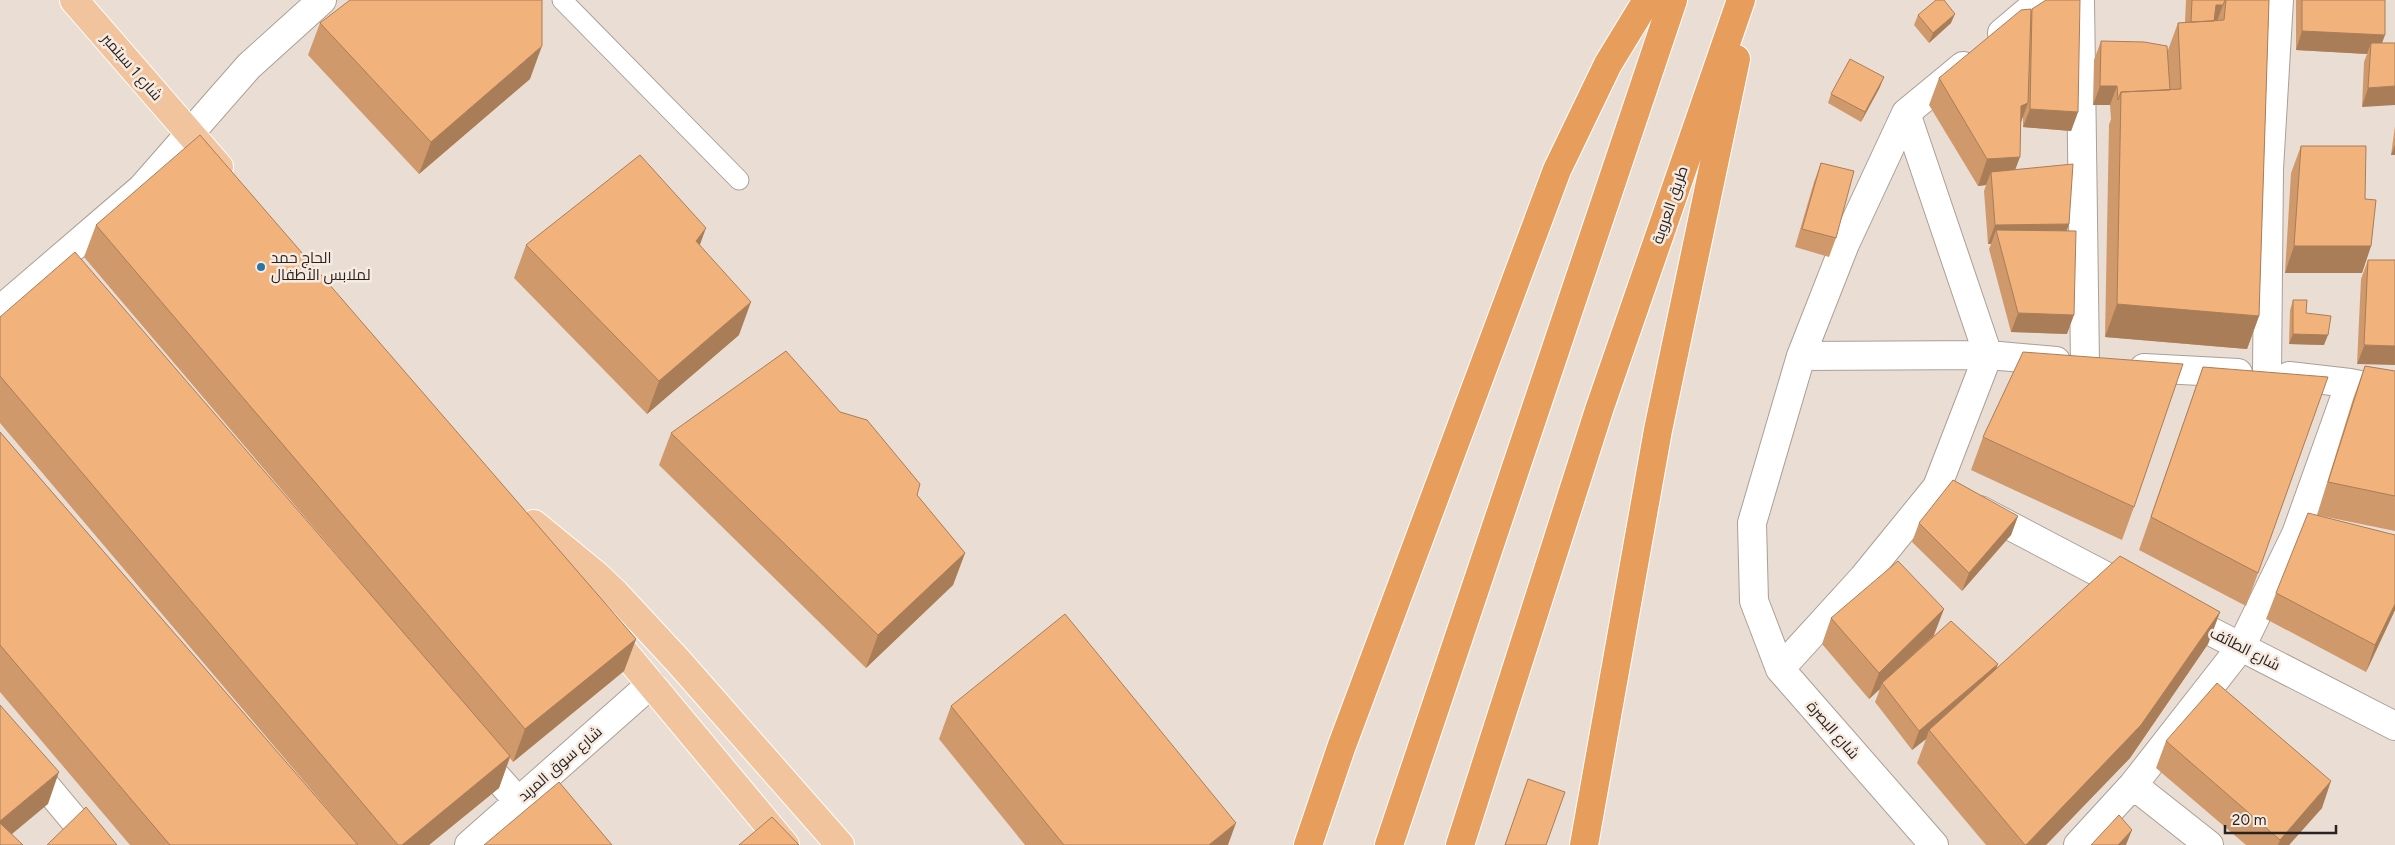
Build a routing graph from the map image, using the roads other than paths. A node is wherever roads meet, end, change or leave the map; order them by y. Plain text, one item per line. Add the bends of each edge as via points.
1 (74, 0) edge
2 (322, 0) edge
3 (562, 0) edge
4 (1647, 0) edge
5 (1673, 0) edge
6 (1741, 0) edge
7 (1749, 0) edge
8 (2041, 0) edge
9 (2080, 0) edge
10 (2279, 0) edge
11 (1906, 113) junction
12 (190, 134) junction
13 (740, 180) dead end
14 (236, 186) edge
15 (0, 310) edge
16 (1988, 355) junction
17 (1801, 356) junction
18 (2084, 364) junction
19 (2267, 374) junction
20 (2350, 383) junction
21 (2395, 392) edge
22 (1937, 487) junction
23 (2296, 534) junction
24 (2323, 541) edge
25 (2241, 647) junction
26 (1780, 669) junction
27 (651, 684) junction
28 (2395, 726) edge
29 (0, 731) edge
30 (459, 734) edge
31 (2133, 785) junction
32 (518, 801) junction
33 (95, 845) edge
34 (469, 845) edge
35 (786, 845) edge
36 (840, 845) edge
37 (1308, 845) edge
38 (1389, 845) edge
39 (1460, 845) edge
40 (1584, 845) edge
41 (1934, 845) edge
42 (2078, 845) edge
43 (2209, 845) edge

1 - 12 main road, شارع 1 سبتمبر
2 - 12 street via 249,66
3 - 13 lane
4 - 37 highway via 1608,64 1557,170 1341,748
5 - 38 highway
6 - 39 highway, طريق العروبة via 1599,410
7 - 40 highway via 1658,430
8 - 11 street
9 - 18 street
10 - 19 street via 2269,169
11 - 16 street
11 - 17 street, شارع البصرة via 1845,244
12 - 14 main road, شارع 1 سبتمبر
12 - 15 street via 57,275
16 - 17 street
16 - 18 street
16 - 22 street
17 - 26 street, شارع البصرة via 1752,523 1754,601
18 - 19 street
19 - 20 street
20 - 21 street
20 - 23 street
22 - 25 street, شارع الطائف
22 - 26 street via 1863,578
23 - 24 street
23 - 25 street
25 - 28 street, شارع الطائف
25 - 31 street
26 - 41 street, شارع البصرة
27 - 32 street, شارع سوق المربد
27 - 35 main road
27 - 36 main road via 584,602 527,516 616,594
29 - 33 street
30 - 32 street
31 - 42 street
31 - 43 street
32 - 34 street, شارع سوق المربد

